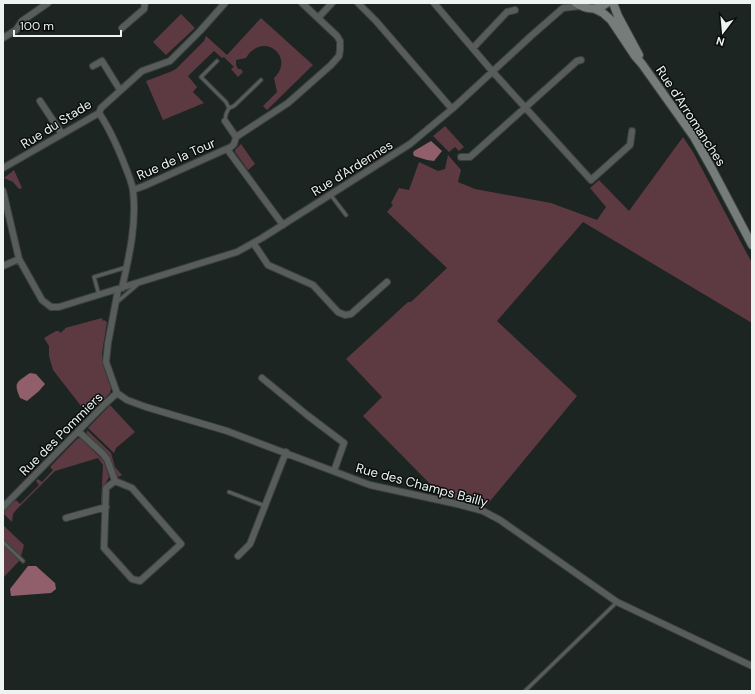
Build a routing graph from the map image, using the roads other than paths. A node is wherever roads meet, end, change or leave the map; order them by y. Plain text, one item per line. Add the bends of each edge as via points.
1 (48, 3) edge
2 (145, 3) edge
3 (225, 3) edge
4 (302, 3) edge
5 (332, 3) edge
6 (358, 3) edge
7 (434, 3) edge
8 (607, 3) edge
9 (613, 3) edge
10 (578, 4) edge
11 (564, 6) edge
12 (595, 9) junction
13 (515, 10) dead end
14 (318, 18) junction
15 (122, 28) dead end
16 (3, 38) edge
17 (473, 48) junction
18 (581, 60) dead end
19 (217, 61) dead end
20 (642, 64) junction
21 (93, 66) dead end
22 (492, 71) junction
23 (261, 80) dead end
24 (120, 90) junction
25 (40, 101) dead end
26 (229, 108) junction
27 (525, 108) junction
28 (452, 109) junction
29 (99, 112) junction
30 (225, 121) joint
31 (632, 131) dead end
32 (62, 134) junction
33 (236, 137) junction
34 (227, 149) junction
35 (461, 157) dead end
36 (3, 168) edge
37 (133, 190) junction
38 (3, 192) edge
39 (330, 194) junction
40 (346, 215) dead end
41 (283, 225) junction
42 (254, 244) junction
43 (752, 245) edge
44 (19, 259) junction
45 (3, 266) edge
46 (127, 267) junction
47 (387, 282) dead end
48 (138, 283) junction
49 (120, 289) junction
50 (99, 295) junction
51 (116, 303) junction
52 (262, 378) dead end
53 (117, 393) junction
54 (78, 431) junction
55 (286, 452) junction
56 (334, 471) junction
57 (115, 481) junction
58 (229, 492) dead end
59 (265, 506) junction
60 (3, 507) edge
61 (106, 507) junction
62 (66, 518) dead end
63 (3, 542) edge
64 (238, 556) dead end
65 (23, 561) dead end
66 (617, 602) junction
67 (752, 666) edge
68 (525, 691) edge

1 - 16 street via 22,20 16,30
2 - 15 street via 144,9
3 - 24 street, Rue du Stade via 170,61 142,71
4 - 14 street
5 - 14 street
6 - 28 street
7 - 17 street
8 - 12 main road
9 - 20 main road
10 - 11 street, Rue d'Ardennes
10 - 12 main road
11 - 22 street, Rue d'Ardennes
12 - 20 main road via 611,20
13 - 17 street via 507,12
14 - 33 street via 340,41 339,56 288,103
17 - 22 street
18 - 27 street
19 - 26 lane via 201,77
20 - 43 main road, Rue d'Arromanches via 694,137
21 - 24 street via 102,61
22 - 27 street
22 - 28 street, Rue d'Ardennes
23 - 26 lane
24 - 29 street, Rue du Stade
25 - 32 street
26 - 30 lane
27 - 31 street via 591,180 630,145
27 - 35 street via 470,157
28 - 39 street, Rue d'Ardennes via 410,144
29 - 32 street, Rue du Stade
29 - 37 street via 125,164
30 - 33 street, Rue de la Tour
32 - 36 street, Rue du Stade
33 - 34 street, Rue de la Tour via 234,144
34 - 37 street, Rue de la Tour
34 - 41 street, Rue de la Tour
37 - 46 street via 133,228
38 - 44 street
39 - 40 lane
39 - 41 street, Rue d'Ardennes
41 - 42 street, Rue d'Ardennes
42 - 47 street via 268,265 313,285 338,312 345,315 351,314
42 - 48 street, Rue d'Ardennes via 237,252
44 - 45 street
44 - 50 street, Rue d'Ardennes via 42,300 52,307 59,308
46 - 49 street
46 - 50 lane via 94,277
48 - 49 street, Rue d'Ardennes
48 - 51 lane
49 - 50 street, Rue d'Ardennes
49 - 51 street
51 - 53 street via 106,362
52 - 56 street via 344,443
53 - 54 street, Rue des Pommiers
53 - 55 street, Rue des Champs Bailly via 146,408 227,430
54 - 57 street via 102,453
54 - 60 street, Rue des Pommiers
55 - 56 street, Rue des Champs Bailly
55 - 59 street
56 - 66 street, Rue des Champs Bailly via 370,484 483,511 500,520
57 - 61 street via 106,488
57 - 61 street via 132,488 181,544 140,581 132,579 104,548
58 - 59 lane
59 - 64 street via 250,544
61 - 62 street
63 - 65 lane
66 - 67 street, Rue des Champs Bailly
66 - 68 lane

